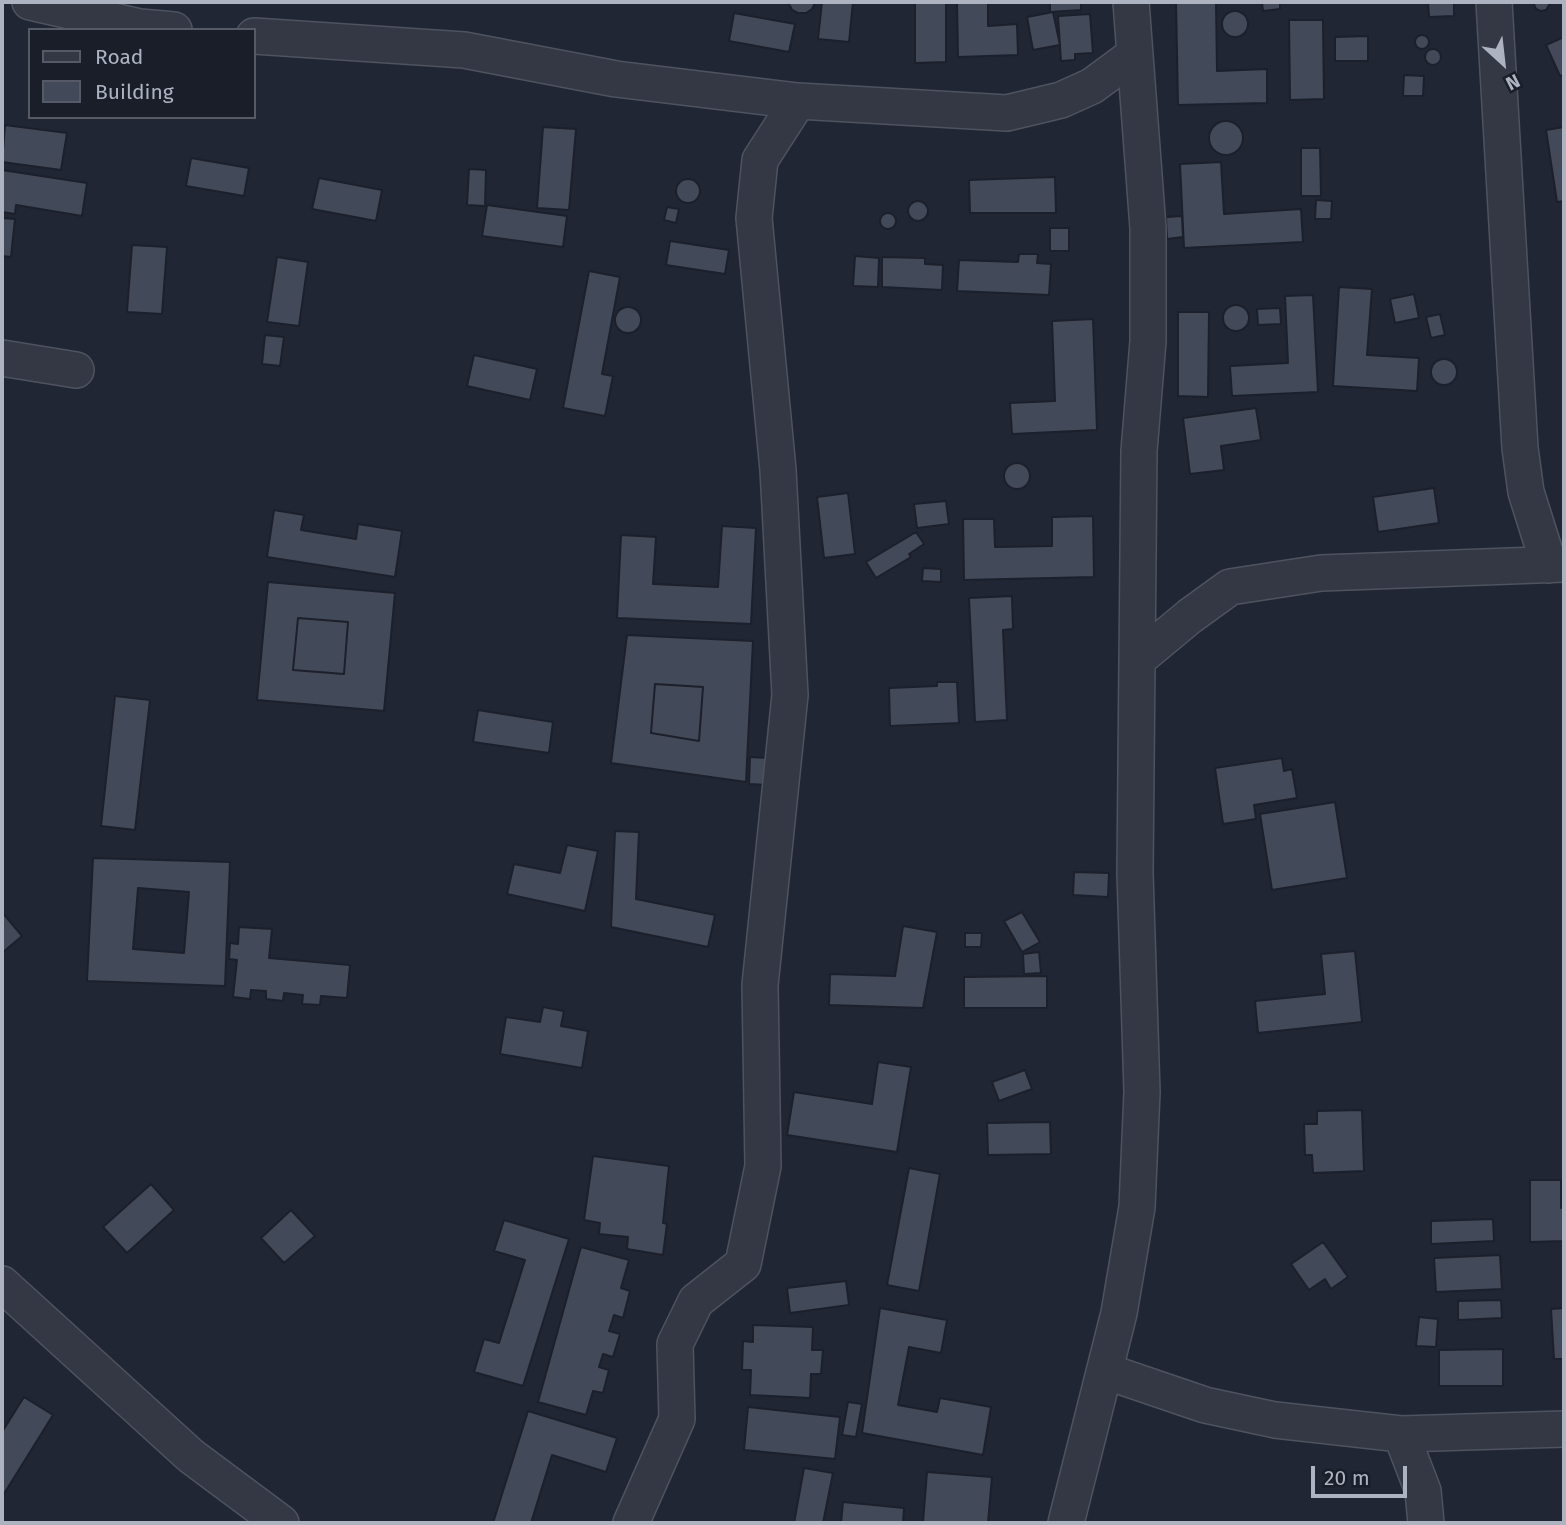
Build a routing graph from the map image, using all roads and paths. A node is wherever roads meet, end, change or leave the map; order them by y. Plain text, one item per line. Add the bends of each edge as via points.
1 (30, 2) edge
2 (1130, 2) edge
3 (1494, 2) edge
4 (151, 28) edge
5 (256, 36) edge
6 (1134, 55) junction
7 (798, 101) junction
8 (2, 358) edge
9 (76, 370) dead end
10 (1557, 564) edge
11 (1137, 660) junction
12 (2, 1284) edge
13 (1105, 1371) junction
14 (1564, 1429) edge
15 (1401, 1434) junction
16 (281, 1523) edge
17 (631, 1523) edge
18 (1066, 1523) edge
19 (1426, 1523) edge

1 - 4 street
2 - 6 street
3 - 10 street via 1520,448 1526,492
5 - 7 street via 464,50 616,79
6 - 7 street via 1092,86 1061,100 1007,113
6 - 11 street via 1149,228 1148,341 1139,451
7 - 17 street via 760,160 754,218 778,470 790,695 760,985 763,1166 743,1264 695,1301 675,1345 677,1419
8 - 9 street
10 - 11 street via 1321,573 1230,587
11 - 13 street via 1135,873 1142,1092 1137,1207
12 - 16 street via 191,1456
13 - 15 street via 1228,1410
13 - 18 street
14 - 15 street
15 - 19 street via 1423,1491

